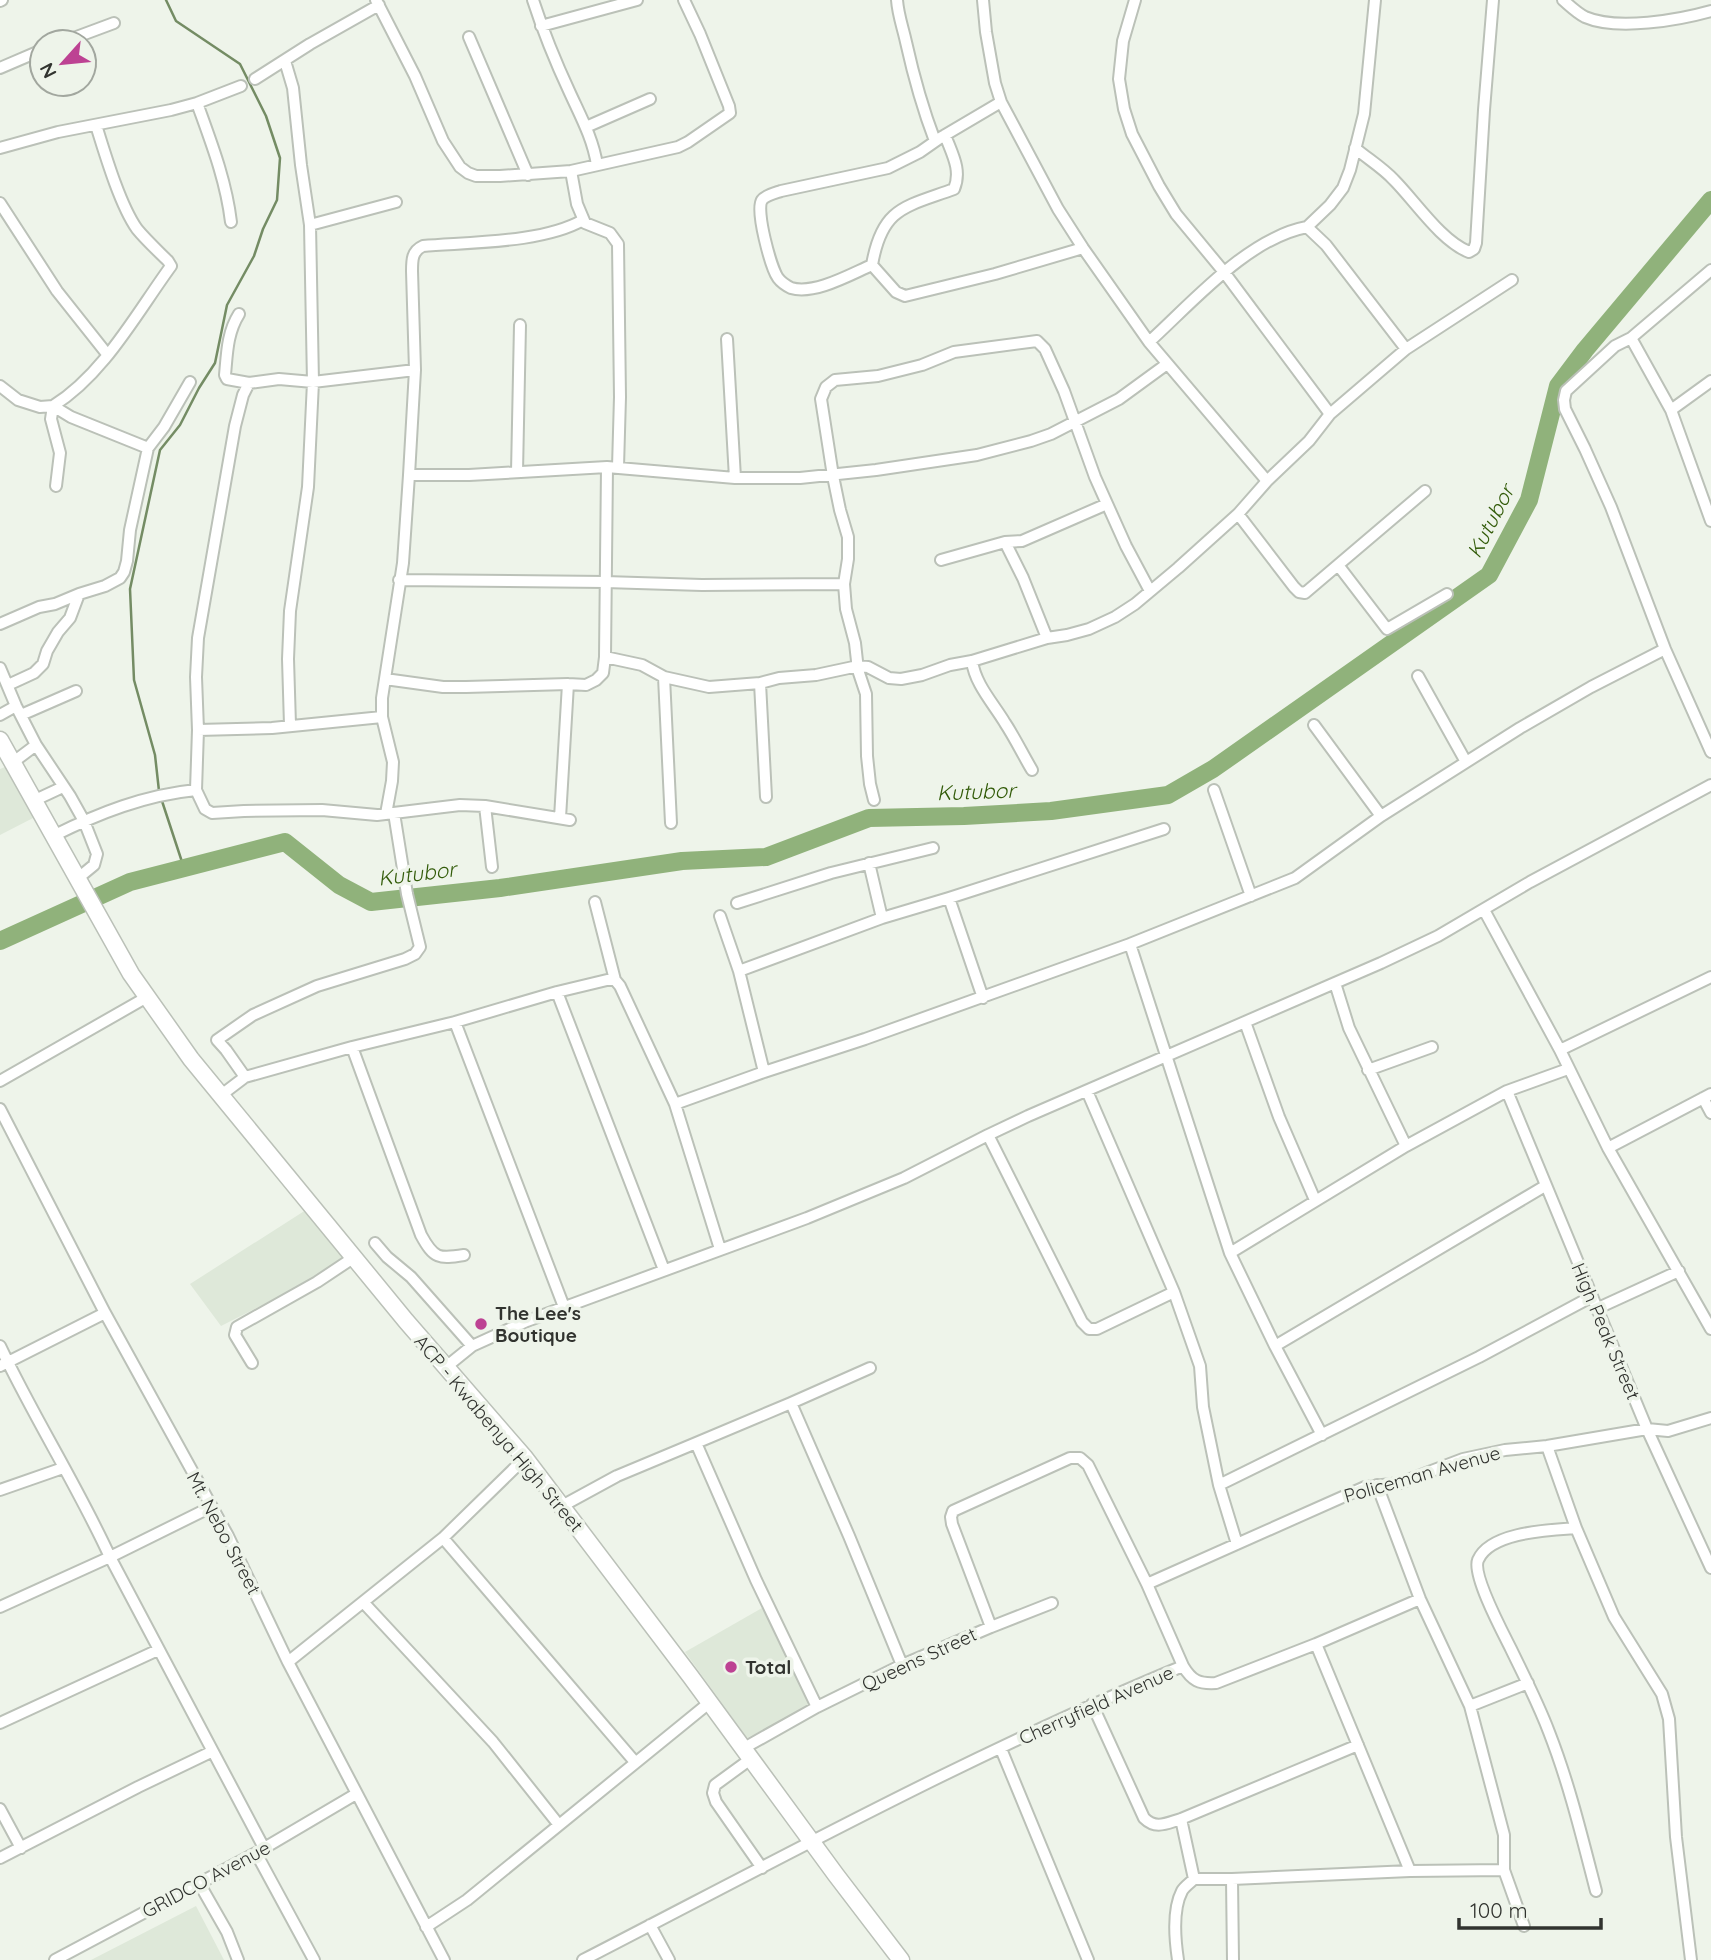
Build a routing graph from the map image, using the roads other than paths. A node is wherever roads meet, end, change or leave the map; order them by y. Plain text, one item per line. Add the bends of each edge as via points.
1 (533, 0) edge
2 (637, 0) edge
3 (684, 0) edge
4 (897, 0) edge
5 (983, 0) edge
6 (1135, 0) edge
7 (1375, 0) edge
8 (1493, 0) edge
9 (1563, 0) edge
10 (377, 3) edge
11 (1711, 11) edge
12 (114, 23) dead end
13 (541, 26) junction
14 (98, 29) edge
15 (469, 37) dead end
16 (28, 56) edge
17 (285, 61) junction
18 (0, 68) edge
19 (255, 79) dead end
20 (241, 86) dead end
21 (650, 99) dead end
22 (1001, 102) junction
23 (197, 103) junction
24 (96, 125) junction
25 (586, 127) junction
26 (940, 138) junction
27 (0, 148) edge
28 (1355, 148) junction
29 (597, 165) junction
30 (571, 172) junction
31 (528, 175) junction
32 (0, 202) edge
33 (396, 202) dead end
34 (583, 220) junction
35 (232, 222) dead end
36 (310, 225) junction
37 (1307, 227) junction
38 (1083, 248) junction
39 (872, 265) junction
40 (1711, 270) edge
41 (1224, 272) junction
42 (1512, 280) dead end
43 (239, 314) dead end
44 (520, 326) dead end
45 (1631, 338) junction
46 (727, 339) dead end
47 (1149, 342) junction
48 (1406, 349) junction
49 (107, 354) junction
50 (1167, 364) junction
51 (415, 369) junction
52 (1711, 381) edge
53 (313, 382) junction
54 (190, 383) dead end
55 (249, 383) junction
56 (0, 386) edge
57 (53, 406) junction
58 (1671, 410) junction
59 (1330, 414) junction
60 (1074, 421) junction
61 (148, 448) junction
62 (612, 467) junction
63 (517, 472) junction
64 (409, 475) junction
65 (833, 475) junction
66 (735, 478) junction
67 (1267, 481) junction
68 (55, 486) dead end
69 (1425, 491) dead end
70 (1107, 504) junction
71 (1238, 514) junction
72 (1711, 521) edge
73 (1005, 542) junction
74 (941, 560) dead end
75 (1338, 565) junction
76 (400, 580) junction
77 (605, 582) junction
78 (844, 584) junction
79 (1150, 591) junction
80 (79, 594) junction
81 (1447, 594) dead end
82 (0, 624) edge
83 (1047, 638) junction
84 (1665, 649) junction
85 (605, 657) junction
86 (972, 661) junction
87 (858, 666) junction
88 (0, 668) edge
89 (664, 677) junction
90 (1419, 677) dead end
91 (385, 679) junction
92 (568, 684) junction
93 (760, 684) junction
94 (8, 685) junction
95 (76, 691) dead end
96 (18, 710) junction
97 (0, 715) edge
98 (382, 717) junction
99 (290, 725) junction
100 (1314, 725) dead end
101 (198, 730) junction
102 (0, 740) edge
103 (36, 745) junction
104 (1711, 752) edge
105 (1466, 762) junction
106 (12, 763) junction
107 (1032, 770) dead end
108 (1711, 785) edge
109 (63, 787) junction
110 (196, 790) junction
111 (1214, 790) dead end
112 (766, 797) dead end
113 (874, 800) dead end
114 (33, 801) junction
115 (485, 806) junction
116 (390, 813) junction
117 (1381, 816) junction
118 (84, 821) junction
119 (671, 823) dead end
120 (1164, 829) dead end
121 (53, 836) junction
122 (933, 848) dead end
123 (869, 863) junction
124 (492, 867) dead end
125 (81, 886) junction
126 (1251, 896) junction
127 (949, 898) junction
128 (595, 902) dead end
129 (737, 903) dead end
130 (1484, 910) junction
131 (720, 916) dead end
132 (882, 918) junction
133 (1130, 944) junction
134 (738, 971) junction
135 (1711, 977) edge
136 (615, 980) junction
137 (1335, 983) junction
138 (557, 992) junction
139 (147, 997) junction
140 (983, 998) junction
141 (455, 1022) junction
142 (1245, 1022) junction
143 (352, 1047) junction
144 (1432, 1047) dead end
145 (1560, 1050) junction
146 (1168, 1057) junction
147 (1568, 1069) junction
148 (1368, 1070) junction
149 (764, 1072) junction
150 (245, 1077) junction
151 (0, 1080) edge
152 (1087, 1091) junction
153 (1507, 1091) junction
154 (220, 1096) junction
155 (1707, 1096) edge
156 (675, 1104) junction
157 (0, 1109) edge
158 (1711, 1113) edge
159 (989, 1135) junction
160 (1406, 1146) junction
161 (1608, 1147) junction
162 (1545, 1186) junction
163 (1315, 1200) junction
164 (375, 1243) dead end
165 (720, 1249) junction
166 (1230, 1253) junction
167 (464, 1255) dead end
168 (353, 1258) junction
169 (664, 1270) junction
170 (1679, 1271) junction
171 (1174, 1292) junction
172 (1591, 1297) junction
173 (564, 1307) junction
174 (1596, 1309) junction
175 (105, 1313) junction
176 (1711, 1329) edge
177 (0, 1346) edge
178 (472, 1346) junction
179 (1276, 1346) junction
180 (252, 1363) dead end
181 (4, 1365) edge
182 (446, 1367) junction
183 (870, 1368) dead end
184 (791, 1403) junction
185 (1711, 1418) edge
186 (1647, 1429) junction
187 (1322, 1435) junction
188 (696, 1443) junction
189 (1547, 1446) junction
190 (525, 1458) junction
191 (64, 1468) junction
192 (1219, 1485) junction
193 (1377, 1485) junction
194 (0, 1490) edge
195 (562, 1506) junction
196 (211, 1507) junction
197 (1576, 1528) junction
198 (443, 1538) junction
199 (1237, 1544) junction
200 (110, 1557) junction
201 (1711, 1568) edge
202 (1147, 1584) junction
203 (1420, 1600) junction
204 (363, 1602) junction
205 (1052, 1603) dead end
206 (0, 1607) edge
207 (991, 1627) junction
208 (1317, 1644) junction
209 (159, 1650) junction
210 (288, 1662) junction
211 (902, 1665) junction
212 (1183, 1666) junction
213 (1528, 1683) junction
214 (709, 1703) junction
215 (1092, 1704) junction
216 (1470, 1706) junction
217 (817, 1707) junction
218 (0, 1723) edge
219 (1357, 1745) junction
220 (1001, 1749) junction
221 (211, 1752) junction
222 (748, 1753) junction
223 (635, 1762) junction
224 (356, 1794) junction
225 (0, 1809) edge
226 (1181, 1819) junction
227 (559, 1825) junction
228 (812, 1842) junction
229 (20, 1847) junction
230 (260, 1851) junction
231 (0, 1858) edge
232 (762, 1868) junction
233 (1504, 1870) junction
234 (1410, 1871) junction
235 (1194, 1879) junction
236 (1233, 1880) junction
237 (199, 1883) junction
238 (1596, 1891) dead end
239 (650, 1926) junction
240 (1524, 1926) dead end
241 (426, 1927) junction
242 (55, 1960) edge
243 (238, 1960) edge
244 (314, 1960) edge
245 (444, 1960) edge
246 (583, 1960) edge
247 (669, 1960) edge
248 (901, 1960) edge
249 (1088, 1960) edge
250 (1178, 1960) edge
251 (1233, 1960) edge
252 (1691, 1960) edge

1 - 13 street
2 - 13 street
3 - 29 street via 730,113 678,147
4 - 26 street via 921,106
5 - 22 street
6 - 41 street via 1123,41 1119,79 1132,134 1176,214
7 - 28 street via 1364,114
8 - 28 street via 1474,249 1464,250 1441,231 1393,179
9 - 11 street via 1585,17 1625,23
10 - 17 street
10 - 31 street via 460,167 477,176
12 - 14 street
13 - 25 street
15 - 31 street
16 - 18 street
17 - 19 street
17 - 36 street via 293,88
20 - 23 street
21 - 25 street
22 - 26 street
22 - 38 street
23 - 24 street
23 - 35 street via 221,171
24 - 27 street
24 - 49 street via 137,229 171,266
25 - 29 street
26 - 39 street via 958,169 954,189 894,214 884,225
26 - 39 street via 888,168 781,191 760,203 778,278 788,287 814,288
28 - 37 street via 1343,188
29 - 30 street
30 - 31 street
30 - 34 street
32 - 49 street via 57,291
33 - 36 street
34 - 51 street via 546,233 416,250 412,271
34 - 62 street via 610,233 618,244 620,397
36 - 53 street
37 - 41 street via 1270,239
37 - 48 street
38 - 39 street via 905,296
38 - 47 street
40 - 45 street
41 - 47 street
41 - 59 street
42 - 48 street
43 - 55 street via 232,325 225,375
44 - 63 street
45 - 58 street
45 - 84 street via 1615,346 1566,391 1565,409 1611,507
46 - 66 street
47 - 50 street
48 - 59 street
49 - 57 street via 88,378
50 - 60 street via 1119,400
50 - 67 street
51 - 53 street
51 - 64 street
52 - 58 street
53 - 55 street via 279,379
53 - 99 street via 308,486 290,611
54 - 61 street
55 - 101 street via 235,426 198,638
56 - 57 street via 18,400
57 - 61 street
57 - 68 street via 51,419 60,453
58 - 72 street
59 - 67 street
60 - 65 street via 1051,434 977,455
60 - 65 street via 1045,349 1037,341 954,352 878,376 835,380 826,387 821,399
60 - 70 street
61 - 80 street via 124,572 113,582
62 - 63 street
62 - 66 street
62 - 77 street
63 - 64 street
64 - 76 street
65 - 66 street
65 - 78 street via 848,537
67 - 71 street
69 - 75 street
70 - 73 street via 1022,541
70 - 79 street
71 - 75 street via 1299,592 1305,593
71 - 79 street
73 - 74 street
73 - 83 street
75 - 81 street via 1387,629
76 - 77 street
76 - 91 street
77 - 78 street
77 - 85 street
78 - 87 street
79 - 83 street via 1115,617 1089,629
80 - 82 street
80 - 94 street via 43,664
83 - 86 street
84 - 104 street
84 - 105 street
85 - 89 street via 642,665
85 - 92 street via 603,673 596,680 586,685
86 - 87 street via 901,679
86 - 107 street via 980,685
87 - 93 street
87 - 113 street via 867,702 867,756
88 - 94 street
89 - 93 street via 709,688
89 - 119 street
90 - 105 street
91 - 92 street via 443,687
91 - 98 street
92 - 115 street via 565,819
93 - 112 street
94 - 96 street
95 - 96 street
96 - 97 street
96 - 103 street
98 - 99 street
98 - 116 street via 393,762
99 - 101 street
100 - 117 street
101 - 110 street
102 - 106 main road, ACP - Kwabenya High Street
103 - 106 street
103 - 109 street
105 - 117 street
106 - 114 main road, ACP - Kwabenya High Street
108 - 130 street
109 - 114 street
109 - 118 street
110 - 116 street via 212,813
110 - 118 street via 168,793
111 - 126 street
114 - 121 main road, ACP - Kwabenya High Street
115 - 116 street
115 - 124 street
116 - 150 street via 420,947 405,959 317,986 253,1015 217,1040
117 - 126 street via 1295,878
118 - 121 street
118 - 125 street via 97,854
120 - 127 street
121 - 125 main road, ACP - Kwabenya High Street
122 - 123 street
123 - 129 street
123 - 132 street
125 - 139 main road, ACP - Kwabenya High Street
126 - 133 street
127 - 132 street
127 - 140 street
128 - 136 street
130 - 137 street
130 - 145 street
131 - 134 street
132 - 134 street
133 - 140 street
133 - 146 street
134 - 149 street
135 - 145 street
136 - 138 street
136 - 156 street
137 - 142 street
137 - 148 street
138 - 141 street
138 - 169 street
139 - 151 street
139 - 154 main road, ACP - Kwabenya High Street
140 - 149 street
141 - 143 street
141 - 173 street
142 - 146 street
142 - 163 street
143 - 150 street
143 - 167 street via 421,1235 439,1257
144 - 148 street
145 - 147 street
146 - 152 street
146 - 166 street
147 - 153 street
147 - 161 street
148 - 160 street
149 - 156 street
150 - 154 street
152 - 159 street
152 - 171 street
153 - 160 street
153 - 162 street, High Peak Street
154 - 168 main road, ACP - Kwabenya High Street
155 - 158 street
155 - 161 street
156 - 165 street
157 - 175 street, Mt. Nebo Street
159 - 165 street via 904,1178
159 - 171 street via 1089,1329
160 - 163 street
161 - 170 street
162 - 172 street, High Peak Street
162 - 179 street
163 - 166 street
164 - 178 street
165 - 169 street
166 - 179 street
168 - 180 street via 237,1327 235,1335
168 - 182 main road, ACP - Kwabenya High Street
169 - 173 street
170 - 174 street
170 - 176 street
171 - 192 street via 1200,1366 1203,1407
172 - 174 street, High Peak Street
172 - 187 street
173 - 178 street
174 - 186 street, High Peak Street
175 - 181 street
175 - 196 street, Mt. Nebo Street
177 - 181 street
178 - 182 street
179 - 187 street
181 - 191 street
182 - 190 main road, ACP - Kwabenya High Street
183 - 184 street
184 - 188 street
184 - 211 street
185 - 186 street, Policeman Avenue via 1668,1431
186 - 189 street, Policeman Avenue
186 - 201 street, High Peak Street
187 - 192 street
188 - 195 street via 617,1476
188 - 217 street
189 - 193 street, Policeman Avenue via 1463,1459 1400,1483
189 - 197 street
190 - 195 main road, ACP - Kwabenya High Street
190 - 198 street
191 - 194 street
191 - 200 street
192 - 199 street
193 - 199 street, Policeman Avenue
193 - 203 street
195 - 214 main road, ACP - Kwabenya High Street
196 - 200 street
196 - 210 street, Mt. Nebo Street
197 - 213 street via 1537,1531 1495,1542 1476,1563 1493,1613
197 - 252 street via 1614,1617 1662,1694 1669,1719 1676,1837
198 - 204 street
198 - 223 street
199 - 202 street, Policeman Avenue
200 - 206 street
200 - 209 street
202 - 207 street, Queens Street via 1088,1465 1080,1458 1070,1458 953,1511 952,1524
202 - 212 street, Queens Street
203 - 208 street, Cherryfield Avenue
203 - 216 street
204 - 210 street
204 - 227 street via 493,1742
205 - 207 street
207 - 211 street, Queens Street
208 - 212 street, Cherryfield Avenue via 1216,1683 1201,1684
208 - 219 street
209 - 218 street
209 - 221 street
210 - 224 street, Mt. Nebo Street
211 - 217 street, Queens Street
212 - 215 street, Cherryfield Avenue
213 - 216 street
213 - 238 street via 1550,1733
214 - 222 main road, ACP - Kwabenya High Street
214 - 223 street
215 - 220 street, Cherryfield Avenue
215 - 226 street via 1144,1818 1159,1826
216 - 233 street via 1504,1835
217 - 222 street, Queens Street
219 - 226 street
219 - 234 street
220 - 228 street, Cherryfield Avenue
220 - 249 street
221 - 229 street
221 - 230 street
222 - 228 main road, ACP - Kwabenya High Street
222 - 232 street, Queens Street via 715,1785 713,1793
223 - 227 street
224 - 230 street, GRIDCO Avenue
224 - 241 street, Mt. Nebo Street
225 - 229 street
226 - 235 street
227 - 241 street via 467,1900
228 - 232 street, Cherryfield Avenue
228 - 248 main road, ACP - Kwabenya High Street
229 - 231 street
230 - 237 street, GRIDCO Avenue
230 - 244 street
232 - 239 street, Cherryfield Avenue
233 - 234 street
233 - 240 street
234 - 236 street
235 - 236 street
235 - 250 street via 1182,1890 1176,1912
236 - 251 street
237 - 242 street, GRIDCO Avenue
237 - 243 street
239 - 246 street, Cherryfield Avenue
239 - 247 street
241 - 245 street, Mt. Nebo Street

